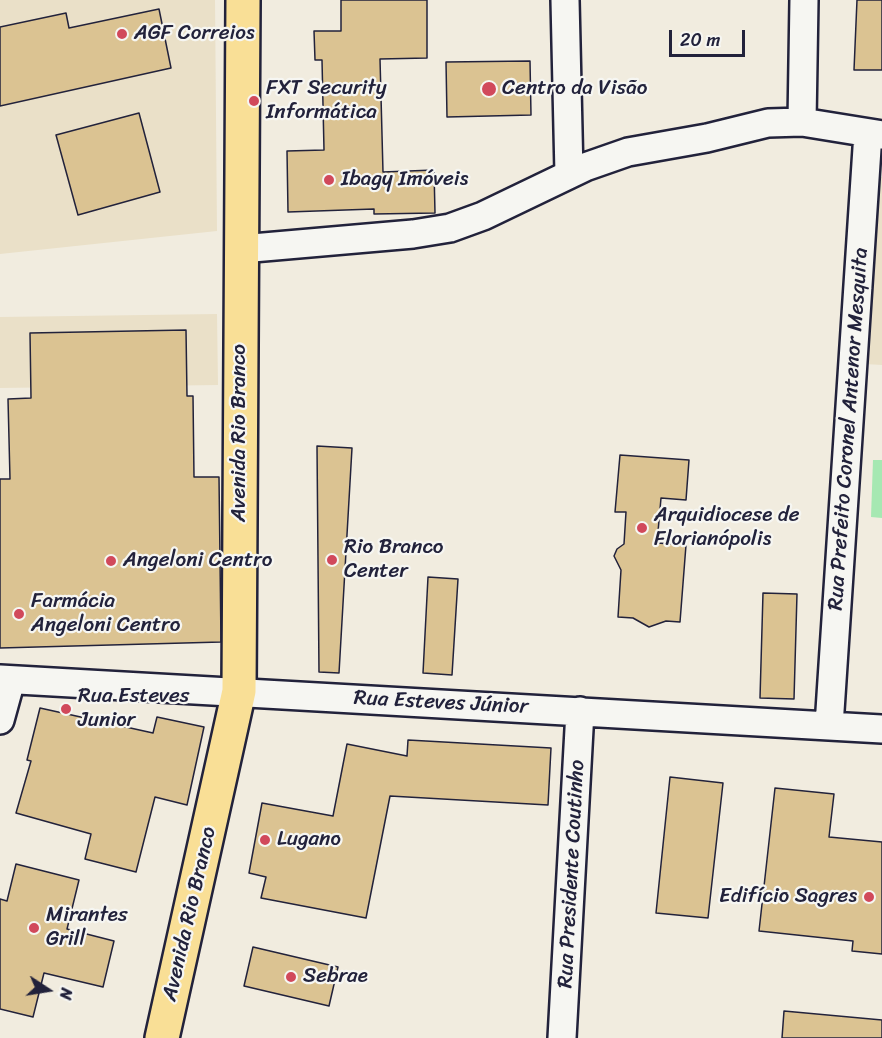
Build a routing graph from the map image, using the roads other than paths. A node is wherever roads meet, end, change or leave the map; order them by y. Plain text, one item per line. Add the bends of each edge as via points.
1 (243, 0) edge
2 (565, 0) edge
3 (804, 0) edge
4 (802, 122) junction
5 (875, 134) edge
6 (569, 174) junction
7 (241, 249) junction
8 (5, 679) edge
9 (239, 691) junction
10 (580, 711) junction
11 (0, 720) edge
12 (829, 726) junction
13 (882, 729) edge
14 (162, 1038) edge
15 (562, 1038) edge

1 - 7 main road, Avenida Rio Branco
2 - 6 street
3 - 4 street
4 - 5 street
4 - 6 street via 768,123 628,152
5 - 12 street, Rua Prefeito Coronel Antenor Mesquita
6 - 7 street via 450,228
7 - 9 main road, Avenida Rio Branco
8 - 9 street, Rua Esteves Júnior
8 - 11 street
9 - 10 street, Rua Esteves Júnior
9 - 14 main road, Avenida Rio Branco
10 - 12 street, Rua Esteves Júnior
10 - 15 street, Rua Presidente Coutinho
12 - 13 street, Rua Esteves Júnior

